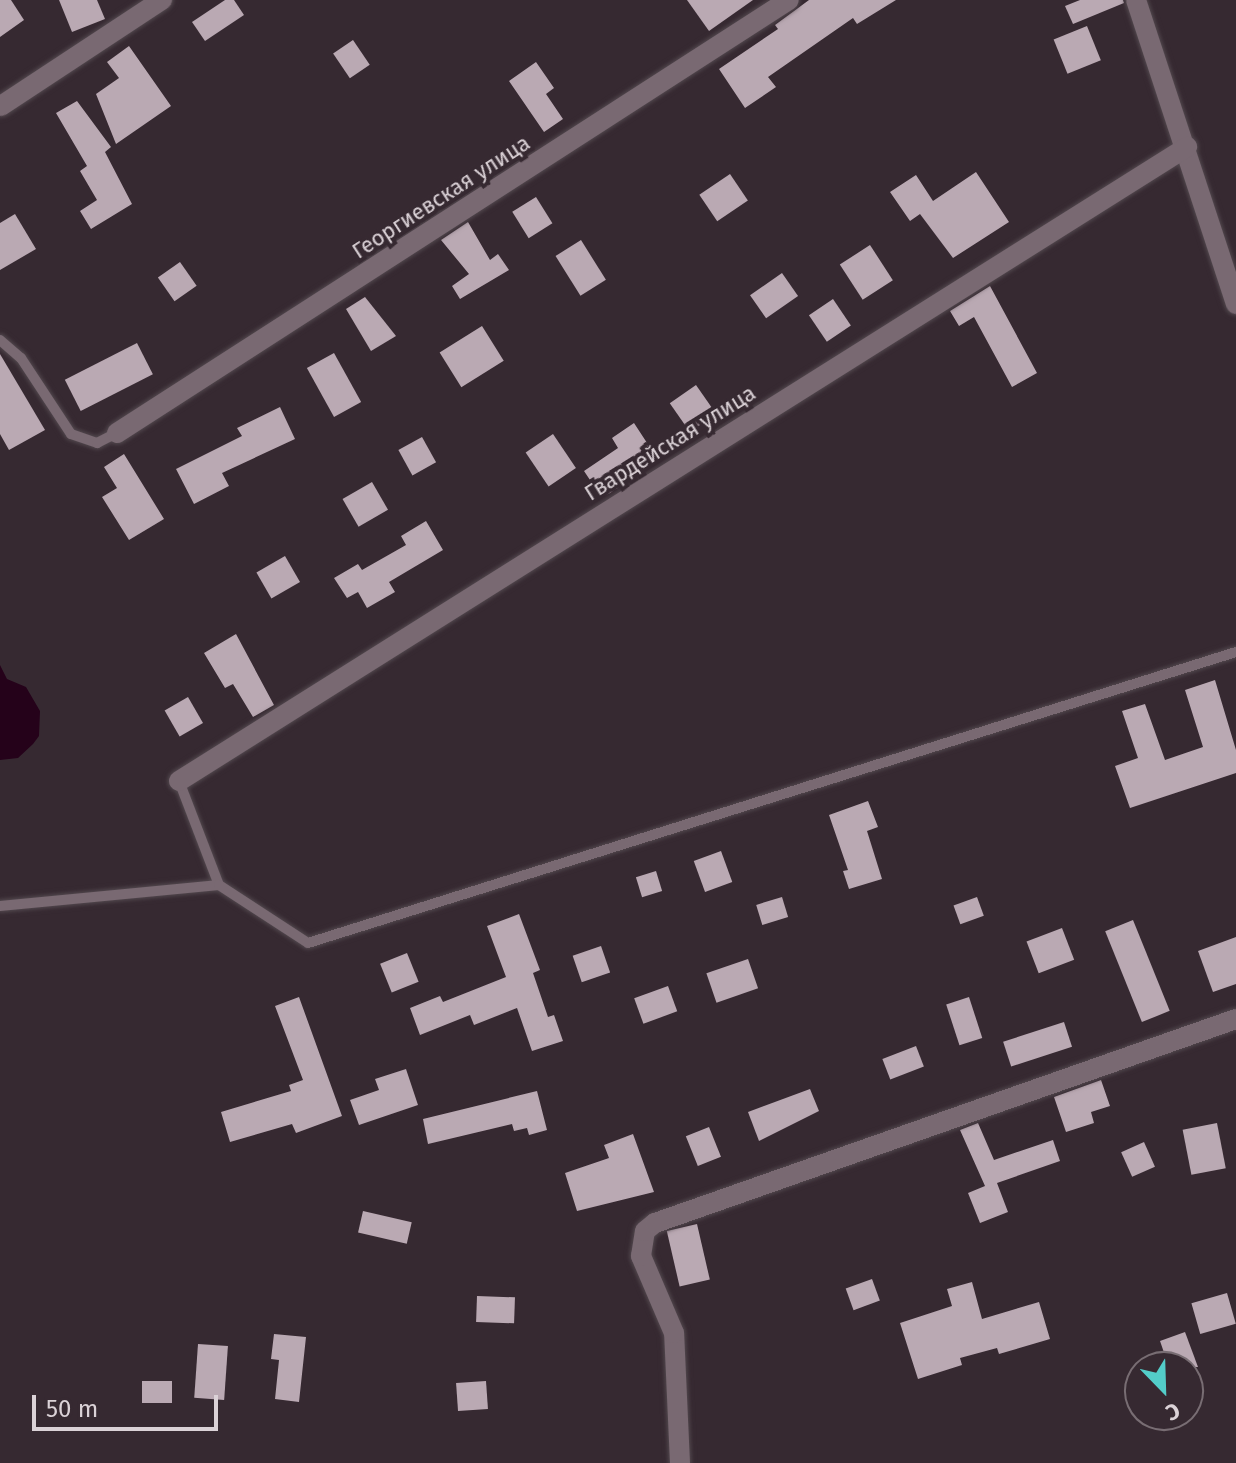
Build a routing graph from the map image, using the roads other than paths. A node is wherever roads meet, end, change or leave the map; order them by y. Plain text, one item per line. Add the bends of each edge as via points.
1 (162, 0) edge
2 (789, 0) edge
3 (1136, 0) edge
4 (1, 106) edge
5 (1187, 147) junction
6 (1236, 304) edge
7 (0, 340) edge
8 (117, 433) joint
9 (1236, 652) edge
10 (179, 781) joint
11 (219, 885) junction
12 (0, 906) edge
13 (1236, 1019) edge
14 (680, 1463) edge

1 - 4 street
2 - 8 street, Георгиевская улица
3 - 5 street
5 - 6 street
5 - 10 street, Гвардейская улица
7 - 8 lane via 21,358 71,434 97,443
9 - 11 lane via 308,943
10 - 11 lane
11 - 12 lane
13 - 14 street via 655,1223 645,1231 641,1256 674,1333

